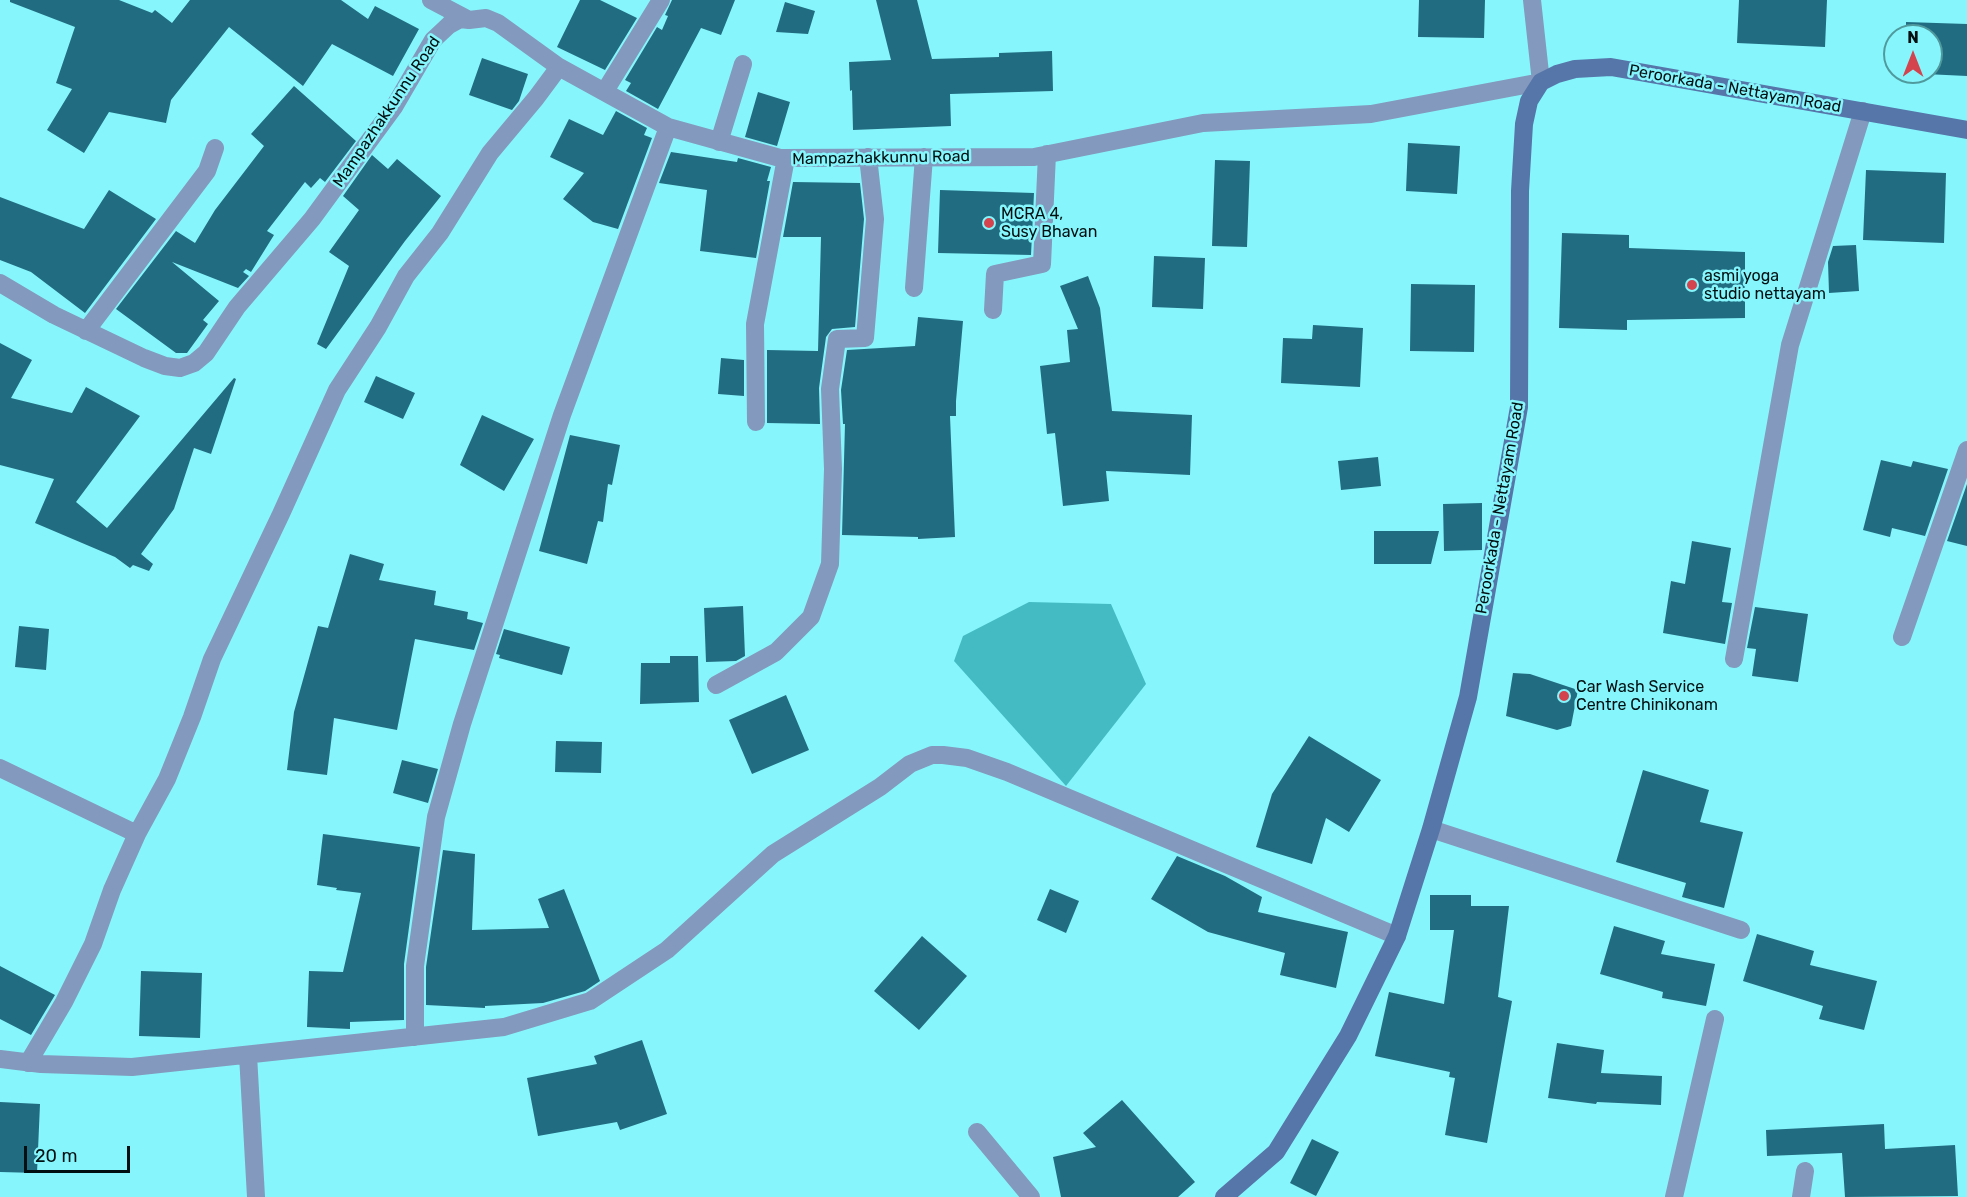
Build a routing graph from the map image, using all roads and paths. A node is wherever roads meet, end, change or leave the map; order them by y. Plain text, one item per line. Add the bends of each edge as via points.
1 (431, 0) edge
2 (661, 0) edge
3 (1532, 0) edge
4 (469, 20) junction
5 (743, 64) dead end
6 (559, 66) junction
7 (1541, 82) junction
8 (605, 90) junction
9 (1863, 111) junction
10 (668, 127) junction
11 (1967, 130) edge
12 (720, 142) junction
13 (215, 148) dead end
14 (1047, 154) junction
15 (868, 157) junction
16 (924, 157) junction
17 (786, 158) junction
18 (0, 283) edge
19 (914, 288) dead end
20 (993, 310) dead end
21 (86, 331) junction
22 (756, 422) dead end
23 (1967, 450) edge
24 (1902, 637) dead end
25 (1734, 658) dead end
26 (716, 685) dead end
27 (0, 768) edge
28 (1431, 829) junction
29 (137, 834) junction
30 (1741, 930) dead end
31 (1397, 936) junction
32 (1715, 1019) dead end
33 (415, 1037) junction
34 (248, 1055) junction
35 (0, 1059) edge
36 (28, 1063) junction
37 (977, 1132) dead end
38 (1805, 1171) dead end
39 (256, 1197) edge
40 (1031, 1197) edge
41 (1224, 1197) edge
42 (1674, 1197) edge
43 (1801, 1197) edge

1 - 4 street
2 - 8 street
3 - 7 street
4 - 6 street, Mampazhakkunnu Road via 486,18 498,23
4 - 21 street, Mampazhakkunnu Road via 460,19 449,25 433,40 394,107 312,219 194,363 180,368 165,366
5 - 12 street
6 - 8 street, Mampazhakkunnu Road
6 - 29 street via 490,153 440,233 406,276 337,390 212,658 167,779
7 - 9 street, Peroorkada - Nettayam Road via 1575,69 1611,67
7 - 14 street, Mampazhakkunnu Road via 1371,114 1203,123
7 - 28 street, Peroorkada - Nettayam Road via 1529,101 1522,147 1519,407 1468,697
8 - 10 street, Mampazhakkunnu Road
9 - 11 street, Peroorkada - Nettayam Road
9 - 25 street via 1790,345
10 - 12 street, Mampazhakkunnu Road
10 - 33 street via 561,415 436,817 415,966
12 - 17 street, Mampazhakkunnu Road
13 - 21 street via 207,171
14 - 16 street, Mampazhakkunnu Road
14 - 20 street via 1042,264 995,274
15 - 16 street, Mampazhakkunnu Road
15 - 17 street, Mampazhakkunnu Road
15 - 26 street via 874,219 865,338 837,339 830,389 830,564 811,617 776,652
16 - 19 street
17 - 22 street via 755,324
18 - 21 street, Mampazhakkunnu Road
23 - 24 street
27 - 29 street
28 - 30 street
28 - 31 street, Peroorkada - Nettayam Road
29 - 36 street via 93,944
31 - 33 street via 1023,778 967,758 932,755 910,764 773,854 667,950 590,1001 504,1028
31 - 41 street, Peroorkada - Nettayam Road via 1348,1036 1276,1152
32 - 42 street
33 - 34 street
34 - 36 street via 132,1067
34 - 39 street
35 - 36 street
37 - 40 street
38 - 43 street

